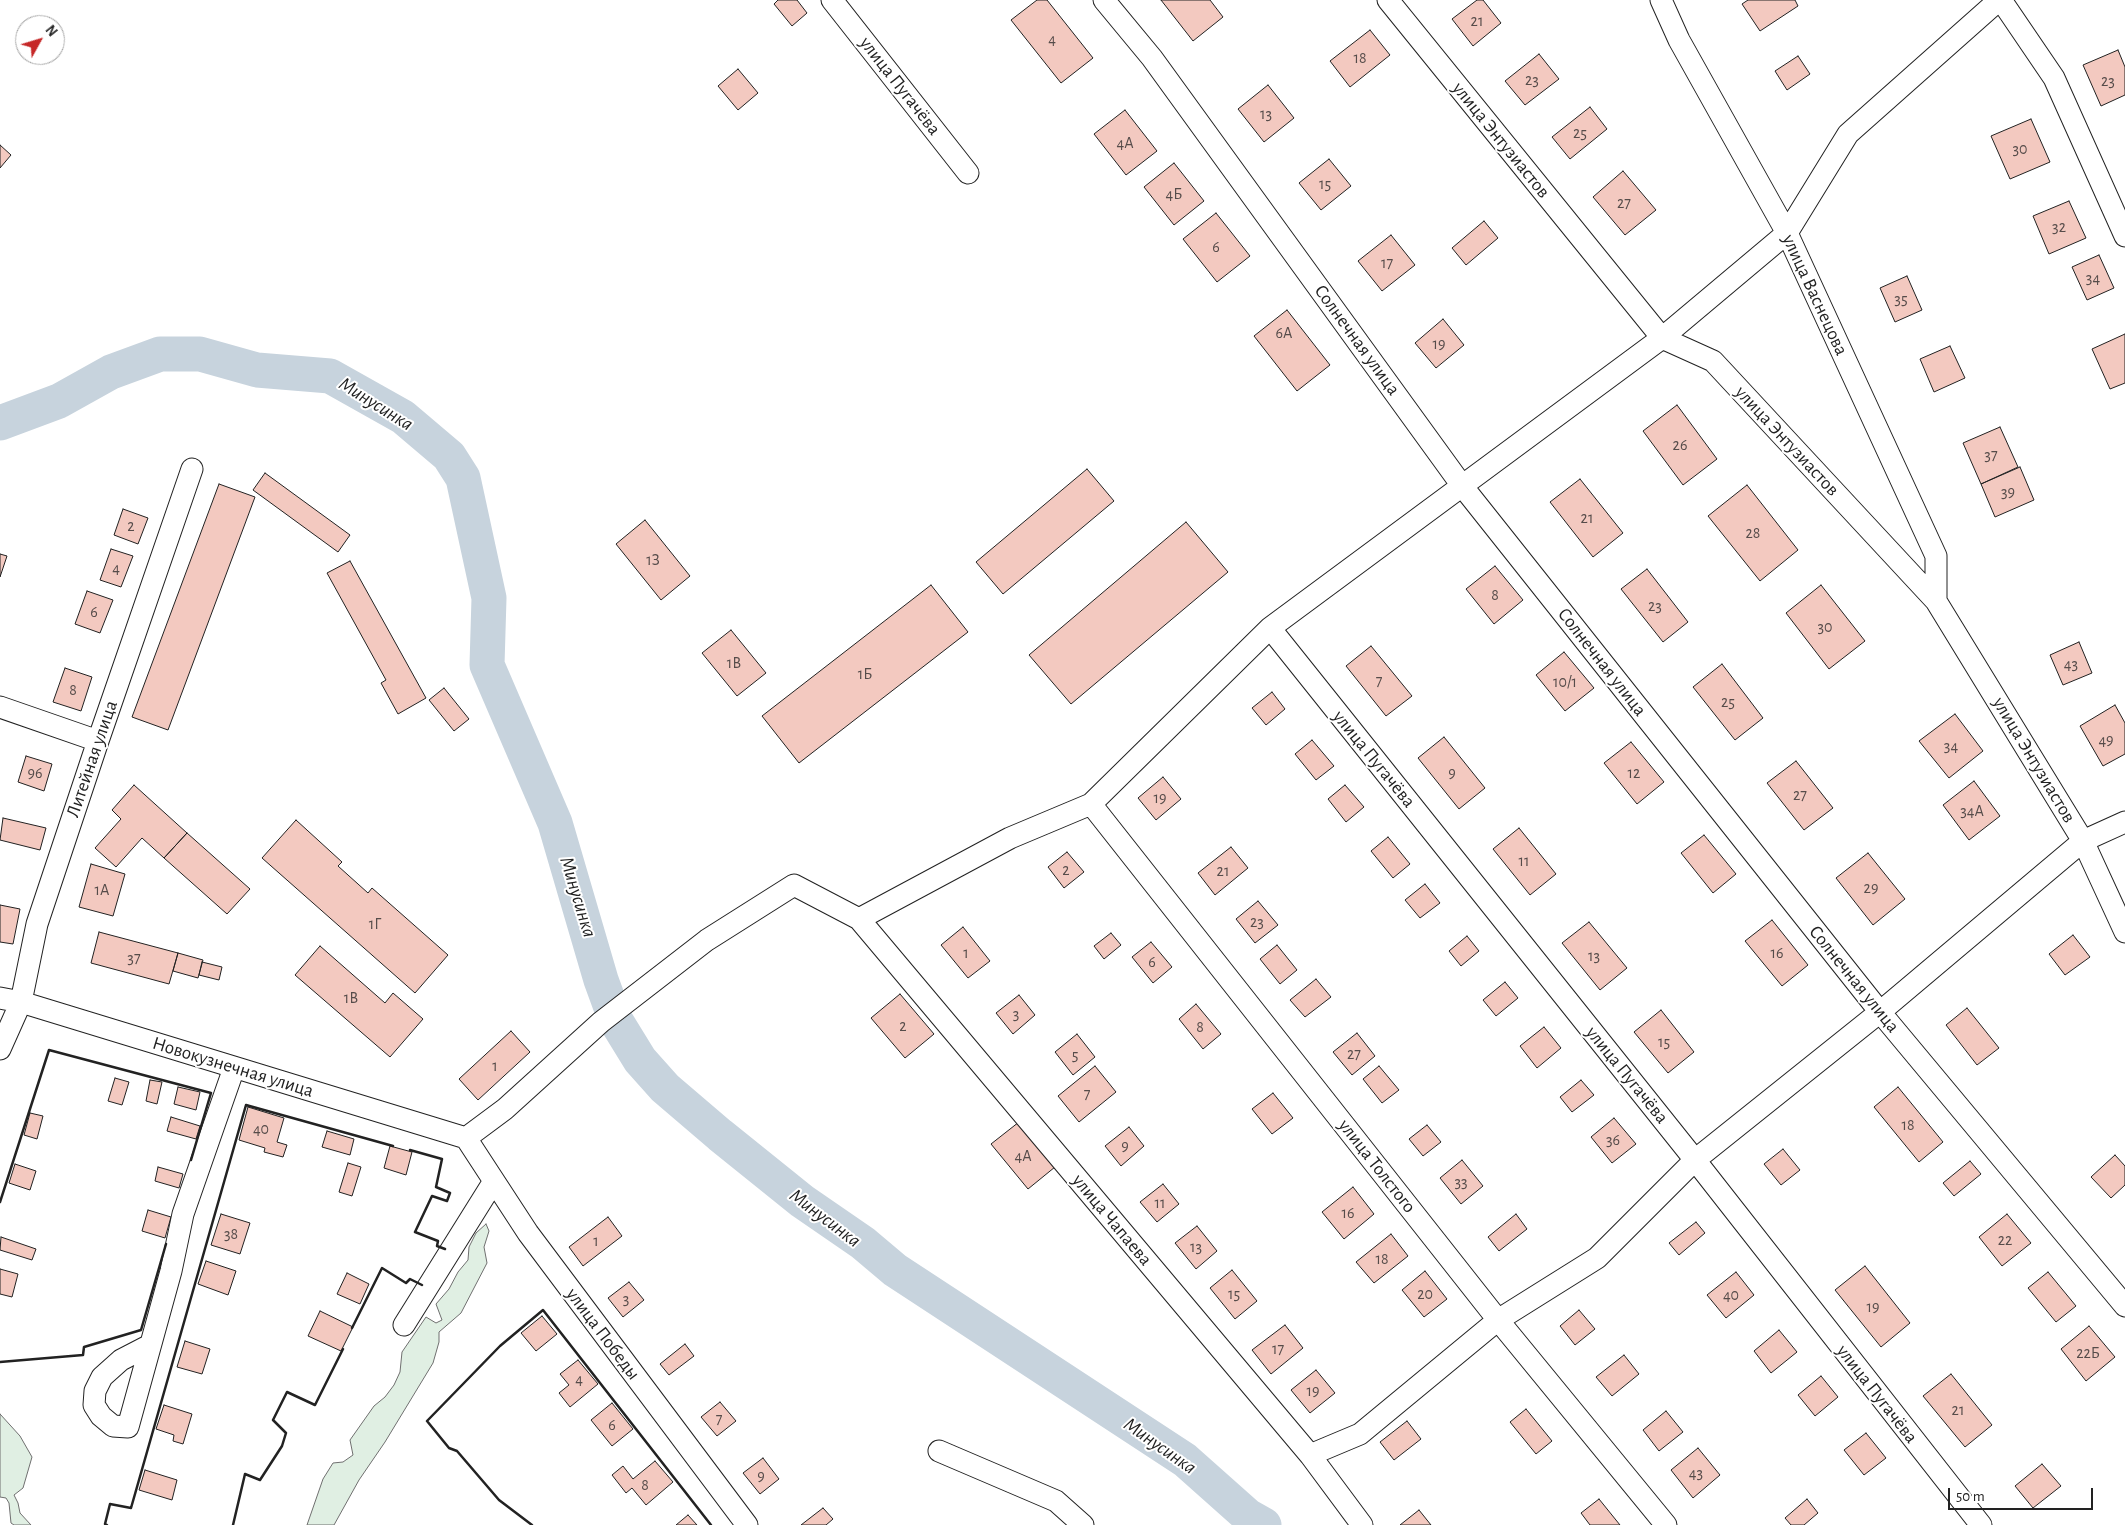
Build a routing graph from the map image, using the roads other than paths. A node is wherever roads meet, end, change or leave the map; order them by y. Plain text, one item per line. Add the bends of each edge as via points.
1 (832, 0) edge
2 (1104, 0) edge
3 (1388, 0) edge
4 (1661, 0) edge
5 (2000, 0) edge
6 (968, 173) dead end
7 (1787, 233) junction
8 (2125, 236) edge
9 (1662, 338) junction
10 (192, 469) dead end
11 (1463, 487) junction
12 (1936, 601) junction
13 (1270, 628) junction
14 (0, 707) edge
15 (98, 741) junction
16 (1091, 804) junction
17 (2125, 822) edge
18 (2083, 840) junction
19 (859, 919) junction
20 (2125, 932) edge
21 (0, 998) edge
22 (21, 1002) junction
23 (1880, 1012) junction
24 (0, 1049) edge
25 (234, 1068) junction
26 (466, 1138) junction
27 (1695, 1160) junction
28 (494, 1181) junction
29 (2125, 1306) edge
30 (1498, 1320) junction
31 (404, 1325) dead end
32 (150, 1345) junction
33 (939, 1451) dead end
34 (1310, 1455) junction
35 (747, 1525) edge
36 (1083, 1525) edge
37 (1362, 1525) edge
38 (1666, 1525) edge
39 (1981, 1525) edge

1 - 6 street, улица Пугачёва
2 - 11 street, Солнечная улица via 1152,58
3 - 9 street, улица Энтузиастов
4 - 7 street, улица Васнецова via 1679,40
5 - 7 street via 1848,134
5 - 8 street via 2054,78
7 - 9 street
7 - 12 street, улица Васнецова via 1936,556
9 - 11 street
9 - 12 street, улица Энтузиастов via 1713,361
10 - 15 street, Литейная улица
11 - 13 street
11 - 23 street, Солнечная улица
12 - 18 street, улица Энтузиастов
13 - 16 street
13 - 27 street, улица Пугачёва
14 - 15 street
15 - 22 street, Литейная улица via 37,924
16 - 19 street via 1010,838
16 - 30 street, улица Толстого
17 - 18 street
18 - 20 street, улица Энтузиастов
18 - 23 street
19 - 26 street via 794,885 707,940 601,1022 505,1110
19 - 34 street, улица Чапаева
21 - 22 street, Новокузнечная улица
22 - 24 street, Литейная улица
22 - 25 street, Новокузнечная улица
23 - 27 street
23 - 29 street, Солнечная улица
25 - 26 street, Новокузнечная улица
25 - 32 street via 183,1214
26 - 28 street, улица Победы
27 - 30 street via 1597,1258
27 - 39 street, улица Пугачёва
28 - 31 street
28 - 35 street, улица Победы via 528,1233
30 - 34 street via 1360,1434
30 - 38 street, улица Толстого
32 - 32 street via 128,1426 113,1426 94,1405 95,1391 102,1377 121,1360
33 - 36 street via 1056,1501
34 - 37 street, улица Чапаева

